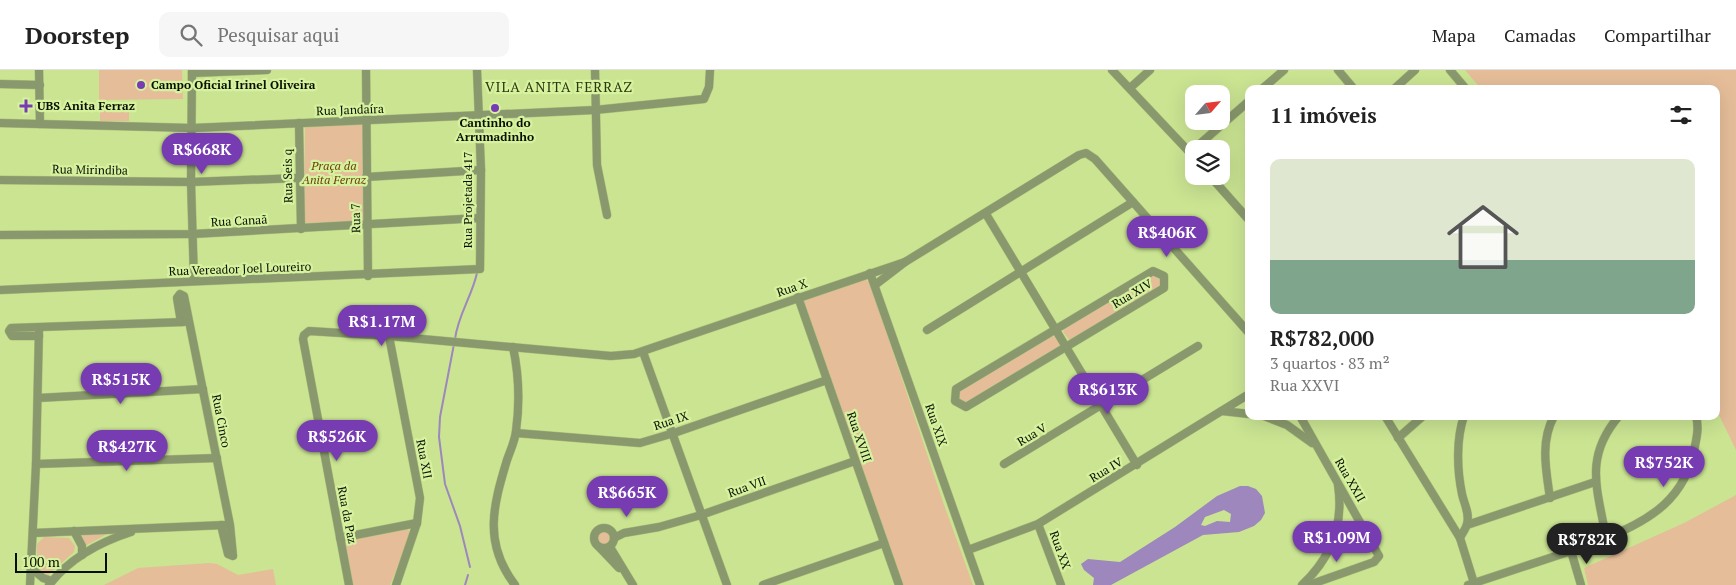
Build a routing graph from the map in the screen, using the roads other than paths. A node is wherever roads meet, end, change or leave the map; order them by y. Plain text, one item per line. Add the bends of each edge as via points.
1 (39, 70) edge
2 (268, 70) edge
3 (366, 70) edge
4 (476, 70) edge
5 (595, 70) edge
6 (710, 70) edge
7 (1112, 70) edge
8 (1150, 70) edge
9 (1284, 70) edge
10 (1338, 70) edge
11 (1415, 70) edge
12 (1450, 70) edge
13 (192, 71) edge
14 (0, 84) edge
15 (40, 85) junction
16 (1267, 85) edge
17 (1351, 85) edge
18 (1398, 85) edge
19 (1463, 85) edge
20 (1130, 88) junction
21 (1245, 105) edge
22 (595, 110) junction
23 (477, 115) junction
24 (366, 120) junction
25 (0, 123) edge
26 (299, 123) junction
27 (40, 124) junction
28 (192, 128) junction
29 (1206, 140) edge
30 (1185, 144) edge
31 (481, 170) junction
32 (366, 177) junction
33 (299, 178) junction
34 (0, 180) edge
35 (191, 182) junction
36 (1218, 185) edge
37 (1133, 202) junction
38 (986, 214) junction
39 (607, 215) dead end
40 (1245, 216) edge
41 (480, 218) junction
42 (368, 224) junction
43 (301, 229) junction
44 (193, 234) junction
45 (0, 235) edge
46 (905, 262) junction
47 (480, 269) joint
48 (1022, 272) junction
49 (870, 273) junction
50 (368, 276) junction
51 (194, 281) junction
52 (875, 285) junction
53 (0, 290) edge
54 (798, 297) junction
55 (1245, 328) edge
56 (1057, 329) junction
57 (927, 330) dead end
58 (306, 333) joint
59 (389, 336) junction
60 (513, 346) junction
61 (1067, 346) junction
62 (1198, 346) dead end
63 (644, 352) junction
64 (827, 380) junction
65 (203, 389) junction
66 (1245, 397) edge
67 (38, 398) junction
68 (1103, 405) junction
69 (1222, 411) junction
70 (1245, 414) edge
71 (1276, 420) edge
72 (1302, 420) edge
73 (1387, 420) edge
74 (1418, 420) edge
75 (1462, 420) edge
76 (1553, 420) edge
77 (1616, 420) edge
78 (1697, 420) edge
79 (516, 433) junction
80 (674, 433) junction
81 (1398, 438) junction
82 (1318, 448) junction
83 (217, 458) junction
84 (855, 461) junction
85 (36, 464) junction
86 (1004, 464) dead end
87 (1137, 464) junction
88 (1337, 481) junction
89 (1595, 482) junction
90 (1550, 498) junction
91 (702, 515) junction
92 (417, 523) junction
93 (1038, 524) junction
94 (221, 525) junction
95 (230, 525) junction
96 (1467, 526) junction
97 (140, 529) junction
98 (609, 529) junction
99 (645, 529) junction
100 (74, 531) junction
101 (33, 533) junction
102 (340, 538) junction
103 (614, 538) junction
104 (1460, 538) junction
105 (884, 543) junction
106 (598, 546) junction
107 (610, 547) junction
108 (968, 550) junction
109 (82, 555) junction
110 (31, 568) junction
111 (624, 572) junction
112 (51, 583) edge
113 (1471, 584) edge
114 (30, 585) edge
115 (349, 585) edge
116 (396, 585) edge
117 (515, 585) edge
118 (633, 585) edge
119 (727, 585) edge
120 (763, 585) edge
121 (899, 585) edge
122 (980, 585) edge
123 (1061, 585) edge
124 (1302, 585) edge
125 (1309, 585) edge
126 (1581, 585) edge

1 - 15 street
2 - 13 street
3 - 24 street, Rua 7
4 - 23 street, Rua Projetada 417
5 - 22 street
6 - 22 street, Rua Jandaíra via 706,97 700,100
7 - 20 street
8 - 20 street
9 - 16 street
10 - 17 street
11 - 18 street
12 - 19 street
13 - 28 street
14 - 15 street
15 - 27 street
20 - 30 street
21 - 29 street
22 - 23 street, Rua Jandaíra
22 - 39 street via 597,165
23 - 24 street, Rua Jandaíra
23 - 31 street, Rua Projetada 417
24 - 26 street, Rua Jandaíra
24 - 32 street, Rua 7
25 - 27 street, Rua Jandaíra
26 - 28 street, Rua Jandaíra
26 - 33 street, Rua Seis q
27 - 28 street, Rua Jandaíra
28 - 35 street
31 - 32 street
31 - 41 street, Rua Projetada 417
32 - 42 street, Rua 7
33 - 35 street, Rua Mirindiba
33 - 43 street, Rua Seis q
34 - 35 street, Rua Mirindiba
35 - 44 street
36 - 40 street
37 - 38 street, Rua X via 1090,155 1083,154
37 - 48 street
37 - 55 street
38 - 46 street, Rua X
38 - 48 street
41 - 42 street, Rua Canaã
41 - 47 street, Rua Projetada 417
42 - 43 street, Rua Canaã
42 - 50 street, Rua 7
43 - 44 street, Rua Canaã
44 - 45 street, Rua Canaã
44 - 51 street
46 - 49 street, Rua X
46 - 52 street
47 - 50 street, Rua Vereador Joel Loureiro
48 - 56 street
48 - 57 street
49 - 52 street, Rua XIX
49 - 54 street, Rua X
50 - 51 street, Rua Vereador Joel Loureiro
51 - 53 street, Rua Vereador Joel Loureiro
52 - 108 street, Rua XIX
54 - 63 street, Rua X
54 - 64 street, Rua XVIII
56 - 61 street
56 - 61 street, Rua XIV via 1153,271 1164,276 1164,288
56 - 61 street, Rua XIV via 956,389 955,401 966,407
58 - 59 street, Rua X via 316,330
58 - 102 street, Rua da Paz via 303,339
59 - 60 street, Rua X
59 - 92 street, Rua XII via 420,498
60 - 63 street, Rua X via 611,356
60 - 79 street via 520,397
61 - 68 street
62 - 68 street, Rua V
63 - 80 street
64 - 80 street, Rua IX
64 - 84 street, Rua XVIII
65 - 67 street
65 - 67 street, Rua Cinco via 185,322 39,333
65 - 83 street, Rua Cinco
66 - 69 street, Rua IV
67 - 85 street
68 - 86 street, Rua V
68 - 87 street
69 - 70 street
69 - 87 street, Rua IV
71 - 82 street via 1287,424
72 - 82 street, Rua XXII
73 - 81 street
74 - 81 street
75 - 96 street via 1459,460
76 - 90 street via 1546,440 1544,463
77 - 89 street via 1606,432 1597,456
78 - 89 street via 1694,454 1684,482 1661,509 1635,526 1606,538
79 - 80 street, Rua IX via 632,443
79 - 117 street via 494,505 493,522 498,552
80 - 91 street
81 - 104 street
82 - 88 street, Rua XXII
83 - 85 street
83 - 95 street, Rua Cinco
84 - 91 street, Rua VII
84 - 105 street, Rua XVIII
85 - 101 street
87 - 93 street, Rua IV
88 - 124 street via 1340,516 1331,549 1319,568
88 - 125 street, Rua XXII via 1379,556 1374,562
89 - 90 street
90 - 96 street
91 - 99 street, Rua VII
91 - 119 street
92 - 102 street
92 - 116 street, Rua XII
93 - 108 street, Rua IV
93 - 123 street, Rua XX
94 - 95 street
94 - 95 street, Rua Cinco via 231,556 234,553
94 - 97 street
96 - 104 street
97 - 100 street
97 - 109 street via 106,541
98 - 99 street
98 - 103 street
98 - 106 street via 602,528 595,533 594,541
99 - 103 street
100 - 101 street
100 - 109 street via 82,546
101 - 110 street
102 - 115 street, Rua da Paz
103 - 107 street
104 - 113 street
105 - 120 street
105 - 121 street, Rua XVIII
106 - 107 street
106 - 111 street
107 - 111 street
108 - 122 street, Rua XIX
109 - 112 street
110 - 112 street
110 - 114 street
111 - 118 street
113 - 126 street via 1571,551

